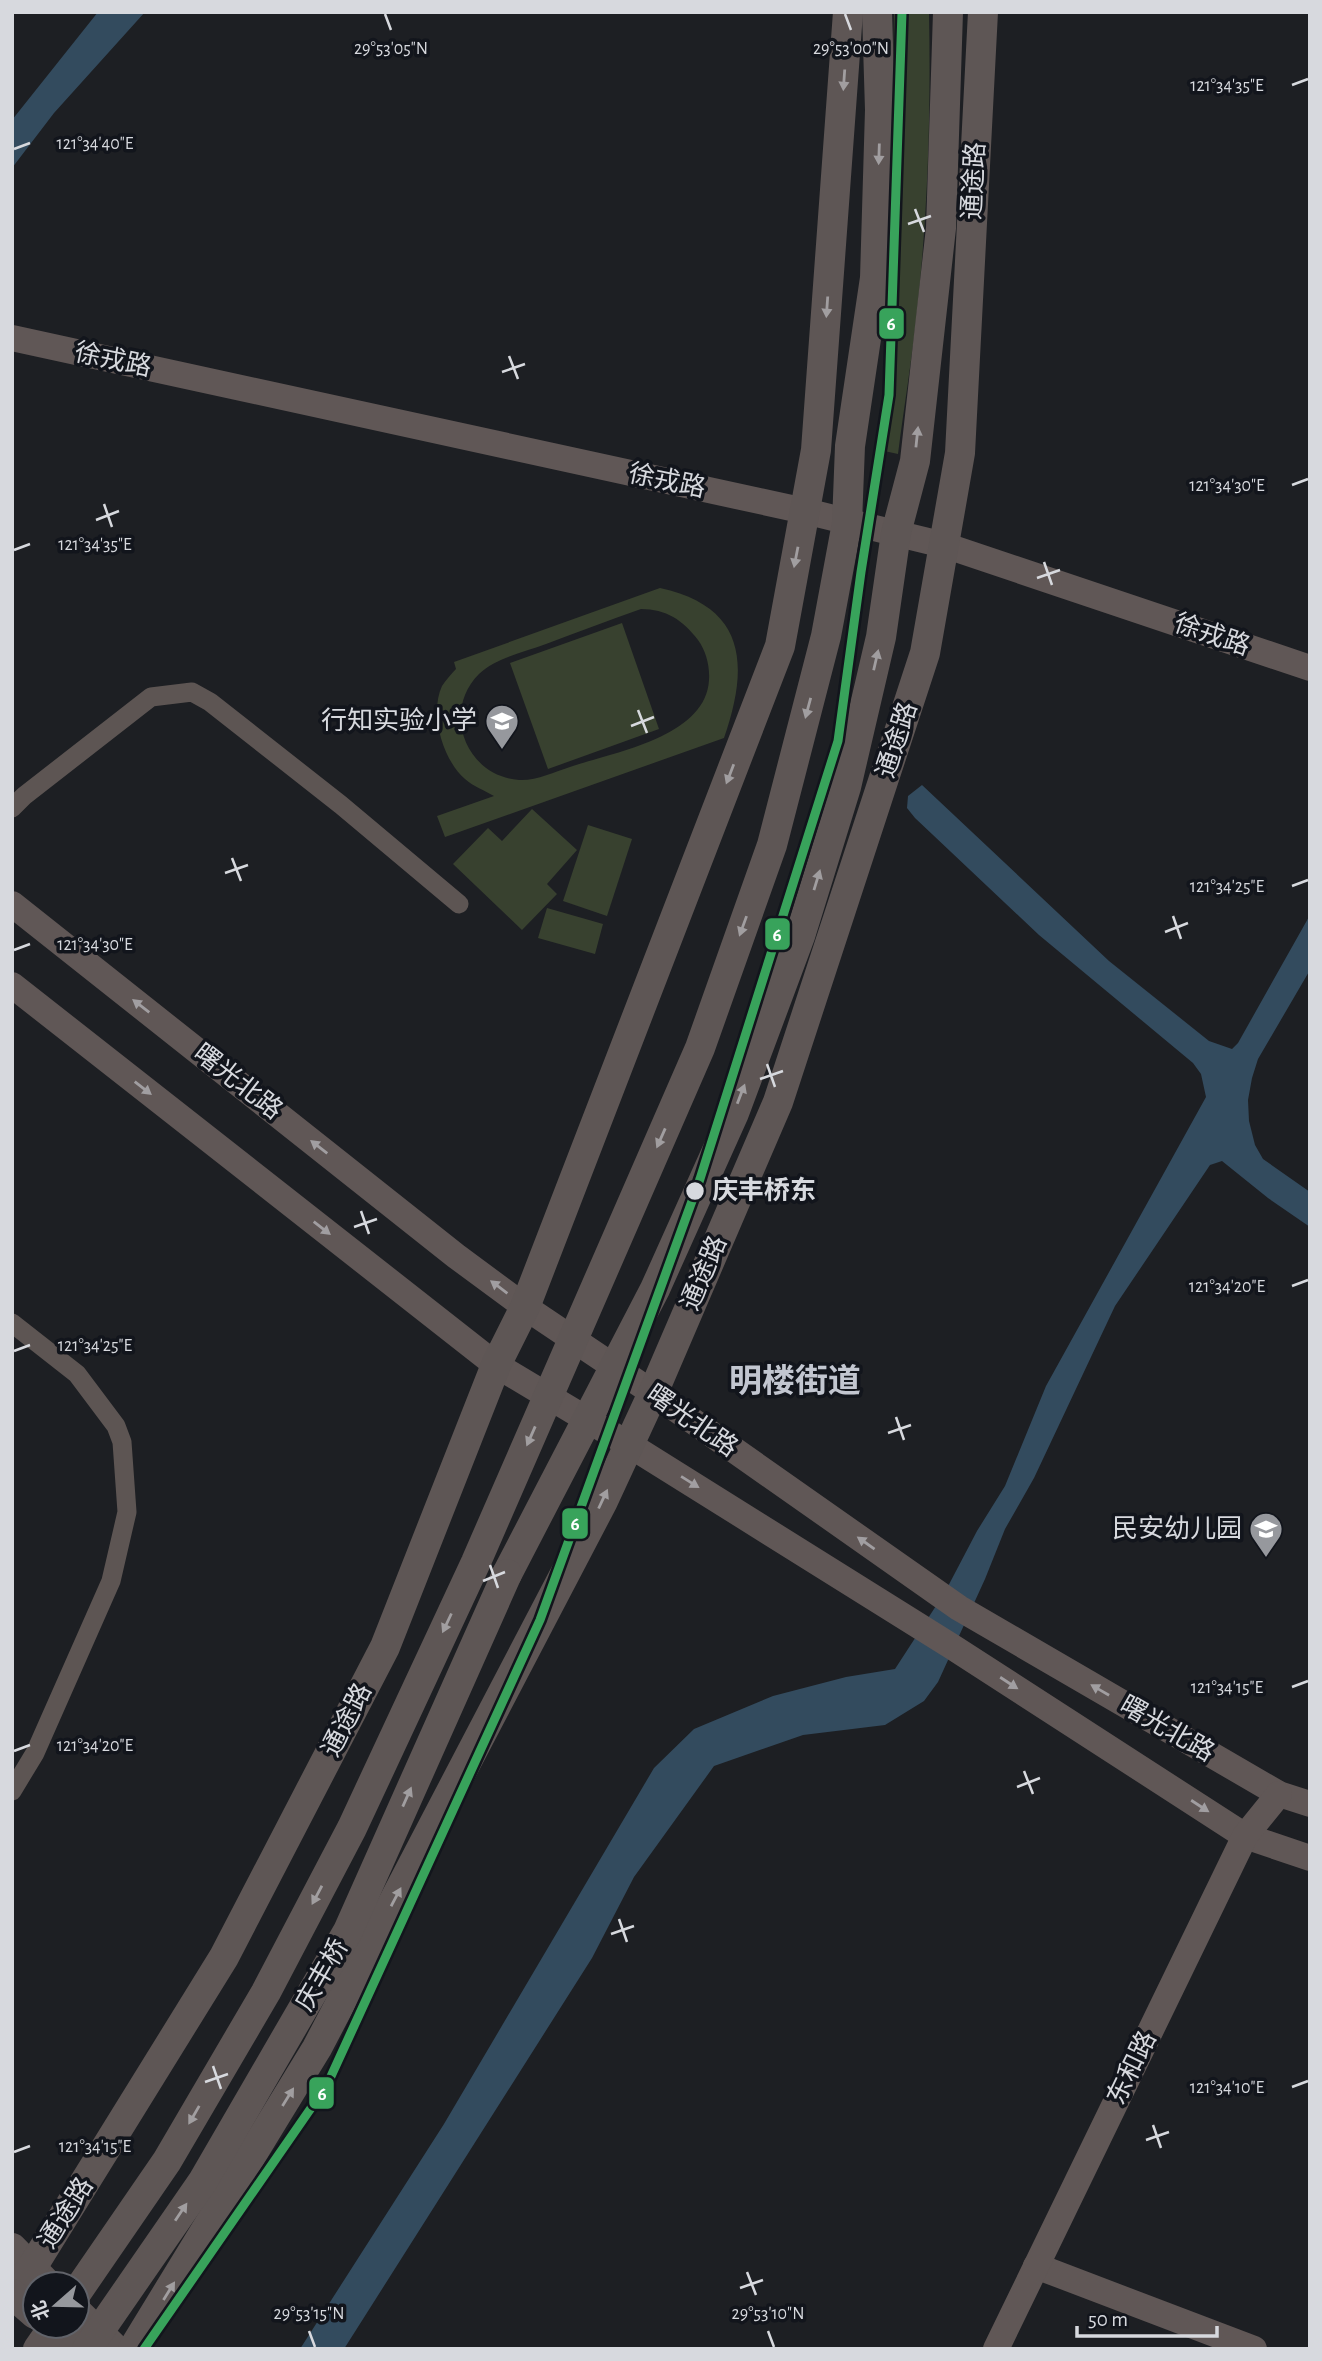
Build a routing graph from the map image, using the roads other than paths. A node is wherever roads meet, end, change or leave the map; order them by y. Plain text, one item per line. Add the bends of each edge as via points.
1 (848, 12) edge
2 (877, 12) edge
3 (948, 12) edge
4 (983, 12) edge
5 (12, 338) edge
6 (805, 511) junction
7 (847, 523) junction
8 (896, 533) junction
9 (944, 545) junction
10 (1310, 668) edge
11 (12, 808) edge
12 (12, 904) edge
13 (458, 904) dead end
14 (12, 985) edge
15 (525, 1307) junction
16 (12, 1323) edge
17 (573, 1339) junction
18 (496, 1365) junction
19 (614, 1368) junction
20 (653, 1393) junction
21 (548, 1397) junction
22 (587, 1419) junction
23 (628, 1444) junction
24 (507, 1574) joint
25 (12, 1791) edge
26 (1279, 1794) junction
27 (1310, 1804) edge
28 (1245, 1836) junction
29 (1310, 1858) edge
30 (1036, 2266) junction
31 (30, 2267) edge
32 (91, 2272) edge
33 (12, 2293) edge
34 (91, 2326) edge
35 (87, 2349) edge
36 (115, 2349) edge
37 (133, 2349) edge
38 (996, 2349) edge
39 (1254, 2349) edge

1 -> 6 main road, 通途路 via 816,450
2 -> 7 main road via 880,110 875,278 850,446
8 -> 3 main road, 通途路 via 915,461 941,228
4 - 9 main road, 通途路 via 960,453
5 - 6 main road, 徐戎路
6 - 7 main road, 徐戎路
6 -> 15 main road, 通途路 via 779,646
7 - 8 main road, 徐戎路
7 -> 17 main road via 826,636 772,845 700,1048
8 - 9 main road, 徐戎路
19 -> 8 main road, 通途路 via 734,1113 800,936 852,760 881,637
9 - 10 main road, 徐戎路
9 - 20 main road, 通途路 via 925,653 778,1102
11 - 13 street via 151,697 192,692 341,804
15 -> 12 main road, 曙光北路
14 -> 18 main road, 曙光北路
15 - 17 main road, 曙光北路
15 - 18 main road, 通途路
16 - 25 street via 77,1374 116,1426 122,1442 127,1512 111,1581 35,1753
17 - 19 main road, 曙光北路
17 - 21 main road
18 - 21 main road, 曙光北路
18 - 31 main road, 通途路 via 385,1647 224,1957
19 - 20 main road, 曙光北路
19 - 22 main road, 通途路
20 - 23 main road, 通途路
26 -> 20 main road, 曙光北路 via 959,1608
21 - 22 main road, 曙光北路
21 -> 32 main road, 庆丰桥 via 352,1828 266,1992 167,2161
22 - 23 main road, 曙光北路
22 - 24 main road, 通途路
23 -> 28 main road, 曙光北路
37 -> 23 main road, 通途路 via 317,2048 603,1501
35 -> 24 main road, 庆丰桥, bridge via 203,2180 348,1931
26 - 27 main road, 曙光北路
26 - 28 main road, 东和路
28 - 29 main road, 曙光北路
28 - 30 main road, 东和路
30 - 38 main road, 东和路
30 - 39 main road
31 - 33 main road, 通途路
34 - 36 main road

